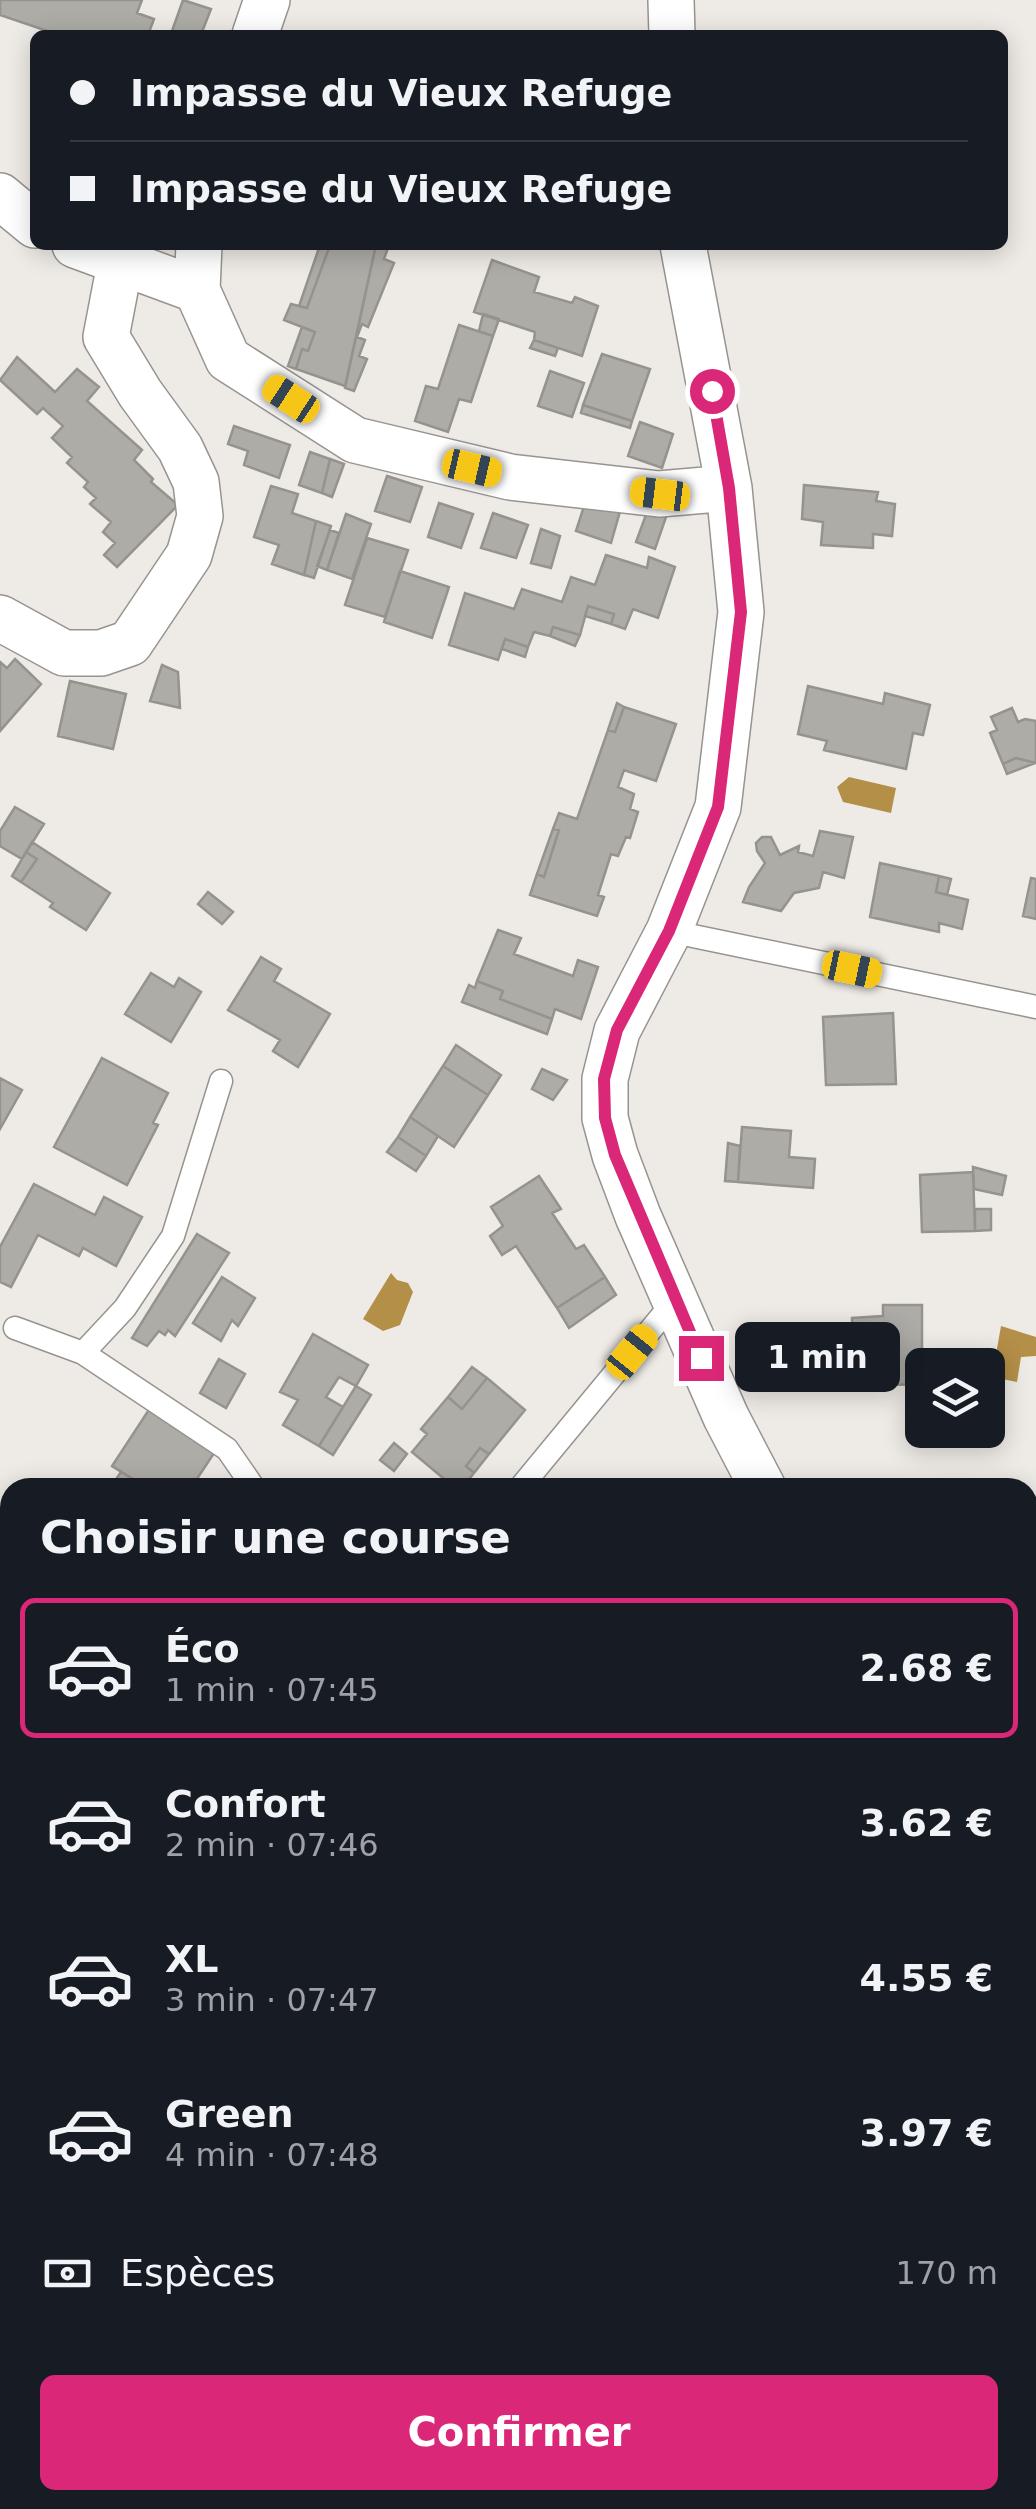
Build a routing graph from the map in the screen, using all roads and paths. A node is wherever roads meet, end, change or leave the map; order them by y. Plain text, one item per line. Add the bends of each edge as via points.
1 (266, 0) edge
2 (671, 0) edge
3 (257, 30) edge
4 (672, 30) edge
5 (0, 196) edge
6 (30, 221) edge
7 (87, 250) edge
8 (199, 250) edge
9 (683, 250) edge
10 (120, 264) junction
11 (197, 290) junction
12 (729, 488) junction
13 (0, 618) edge
14 (669, 931) junction
15 (1036, 1007) edge
16 (221, 1081) dead end
17 (676, 1298) junction
18 (14, 1328) dead end
19 (83, 1353) junction
20 (247, 1478) edge
21 (528, 1478) edge
22 (759, 1478) edge

1 - 3 street
2 - 4 street
5 - 6 street
7 - 10 street
8 - 11 street
9 - 12 street
10 - 11 street
10 - 13 street via 106,337 196,482 200,516 189,554 130,643 101,653 64,653
11 - 12 street via 228,359 355,440 510,477 660,494
12 - 14 street via 741,612 718,807
14 - 15 lane
14 - 17 street via 617,1030 604,1079 605,1118 638,1216
16 - 19 lane via 173,1236 125,1308
17 - 21 lane
17 - 22 street
18 - 19 lane
19 - 20 lane via 227,1449

